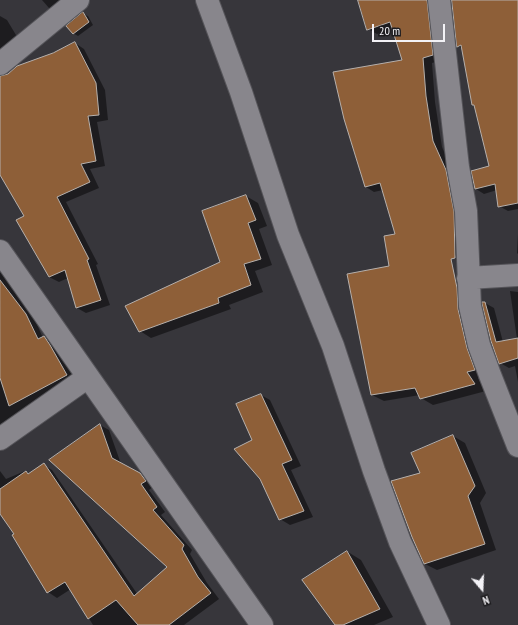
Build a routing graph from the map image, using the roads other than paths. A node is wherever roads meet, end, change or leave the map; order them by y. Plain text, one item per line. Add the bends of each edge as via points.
1 (78, 0) edge
2 (207, 0) edge
3 (439, 0) edge
4 (0, 64) edge
5 (0, 251) edge
6 (518, 275) edge
7 (468, 278) junction
8 (88, 377) junction
9 (0, 439) edge
10 (518, 446) edge
11 (262, 625) edge
12 (439, 625) edge

1 - 4 street
2 - 12 street via 241,92 288,235 333,346 395,528
3 - 7 street via 458,167 466,211
5 - 8 street
6 - 7 street
7 - 10 street via 470,306 479,345
8 - 9 street
8 - 11 street

